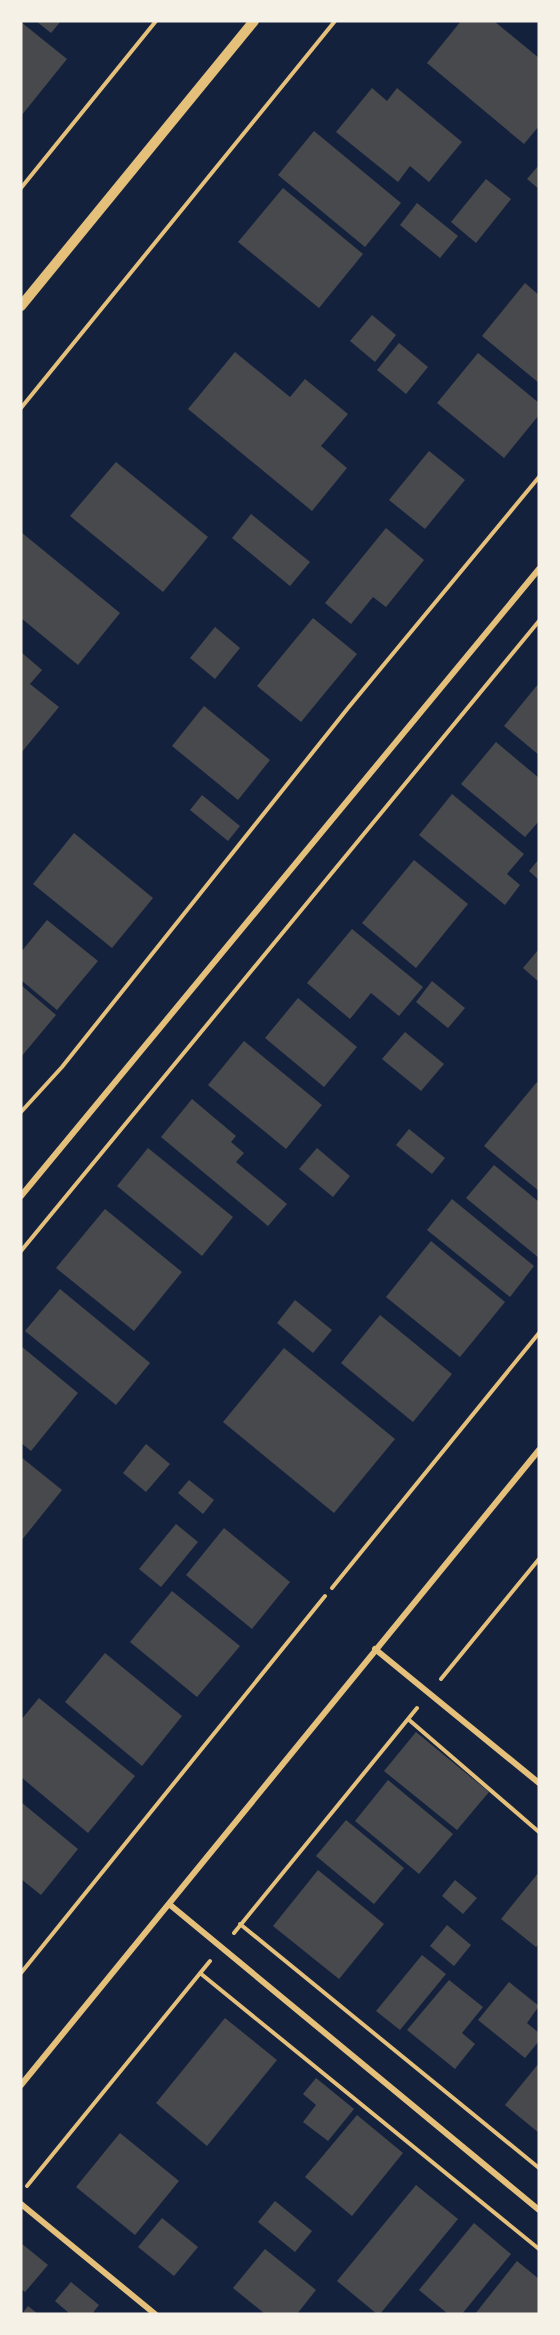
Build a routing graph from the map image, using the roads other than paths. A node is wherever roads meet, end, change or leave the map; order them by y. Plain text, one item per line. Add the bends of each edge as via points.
1 (254, 21) edge
2 (21, 306) edge
3 (539, 569) edge
4 (21, 1196) edge
5 (539, 1449) edge
6 (375, 1649) junction
7 (539, 1783) edge
8 (169, 1905) junction
9 (21, 2085) edge
10 (21, 2204) edge
11 (539, 2210) edge
12 (155, 2314) edge

1 - 2 street
3 - 4 street
5 - 6 street
6 - 7 street
6 - 8 street
8 - 9 street
8 - 11 street
10 - 12 street

